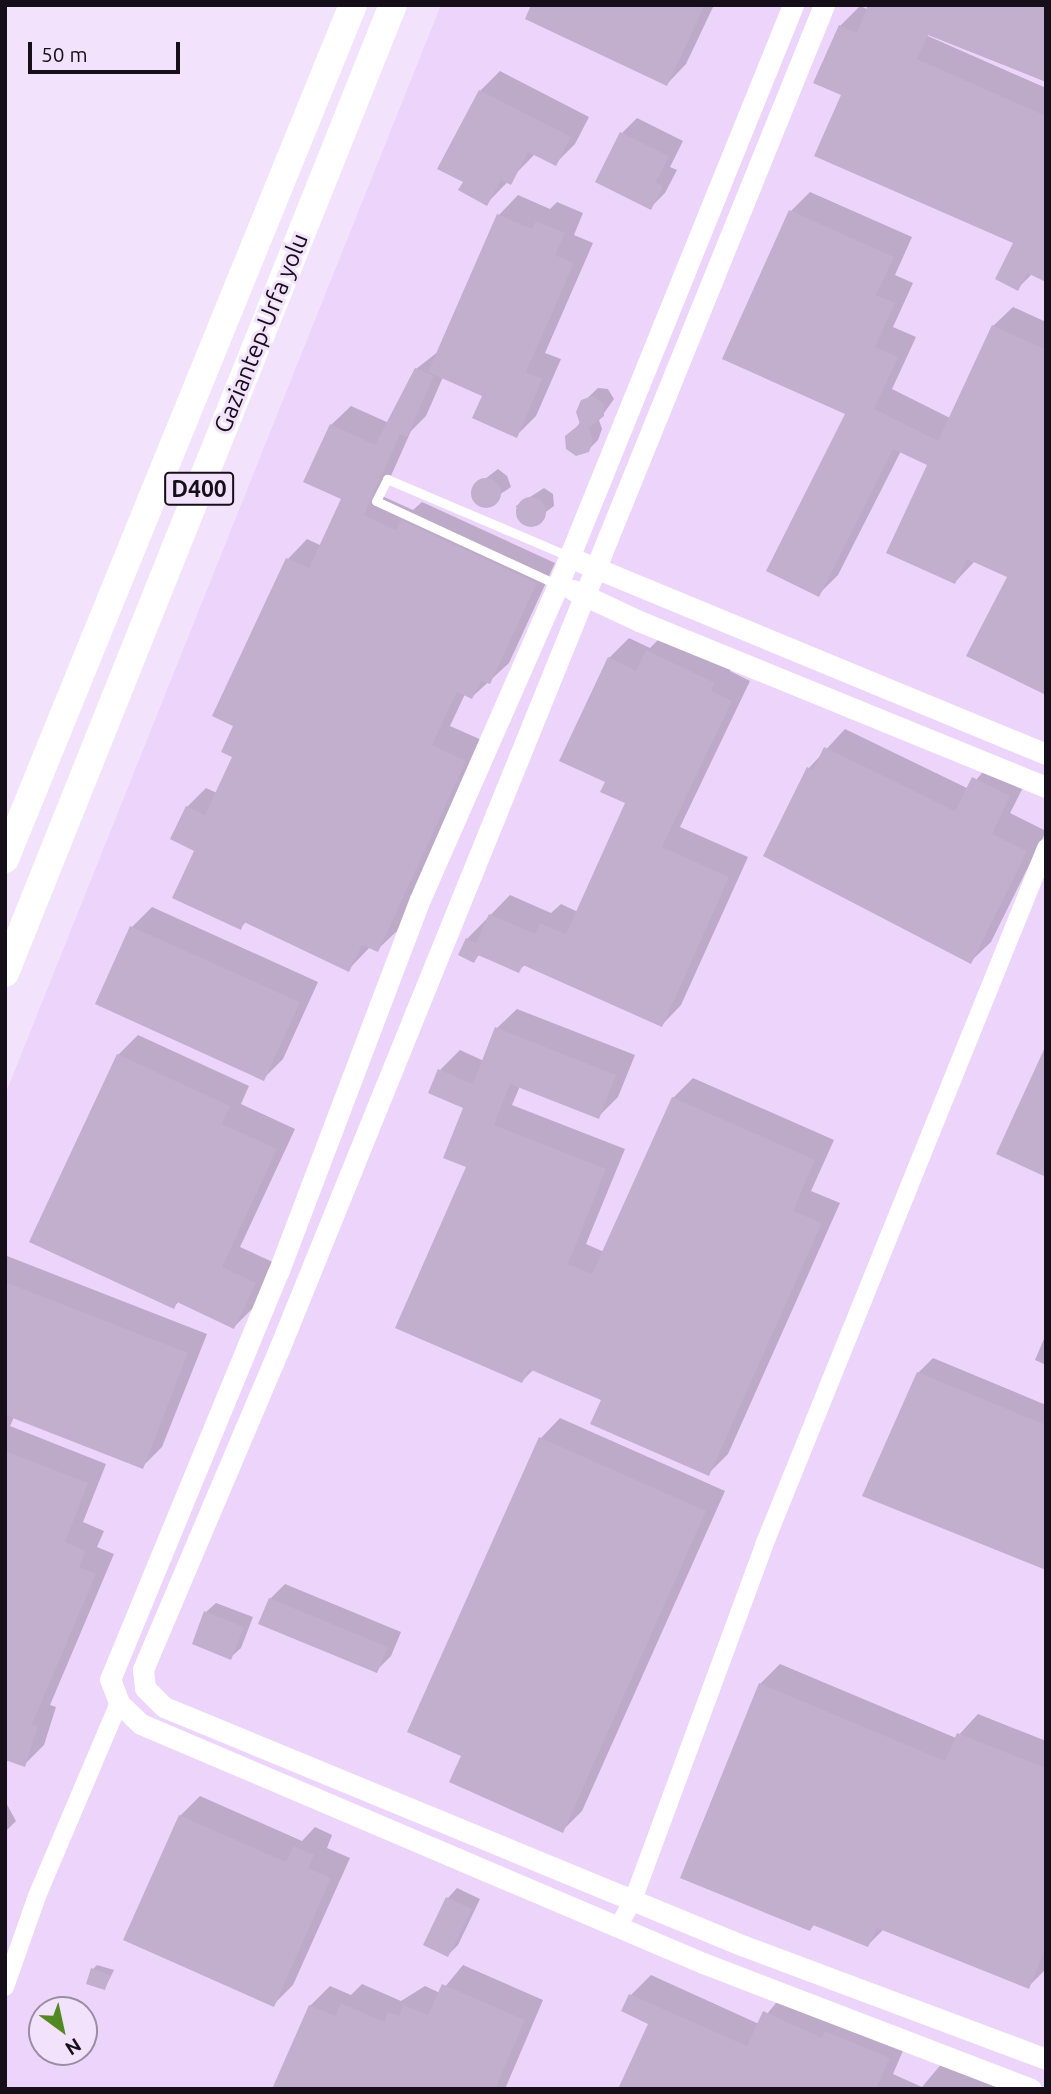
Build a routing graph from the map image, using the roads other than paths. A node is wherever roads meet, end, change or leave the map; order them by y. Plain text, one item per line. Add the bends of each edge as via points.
1 (353, 5) edge
2 (393, 5) edge
3 (793, 5) edge
4 (824, 5) edge
5 (566, 555) junction
6 (594, 569) junction
7 (558, 585) junction
8 (585, 594) junction
9 (1046, 754) edge
10 (1046, 787) edge
11 (1046, 848) edge
12 (5, 859) edge
13 (5, 973) edge
14 (119, 1703) junction
15 (633, 1900) junction
16 (618, 1927) junction
17 (5, 1987) edge
18 (1046, 2059) edge
19 (1031, 2089) edge

1 - 12 highway, Gaziantep-Urfa yolu / D400
2 - 13 highway, Gaziantep-Urfa yolu / D400
3 - 5 street
4 - 6 street
5 - 6 street
5 - 7 street
5 - 7 lane via 387,479 376,501
6 - 8 street
6 - 9 street
7 - 8 street
7 - 14 street via 421,899 278,1272 122,1645 110,1679
8 - 10 street via 639,621
8 - 15 street via 144,1669 145,1688 164,1707
11 - 15 street via 764,1545
14 - 16 street via 141,1724
14 - 17 street via 37,1896
15 - 16 street
15 - 18 street
16 - 19 street

